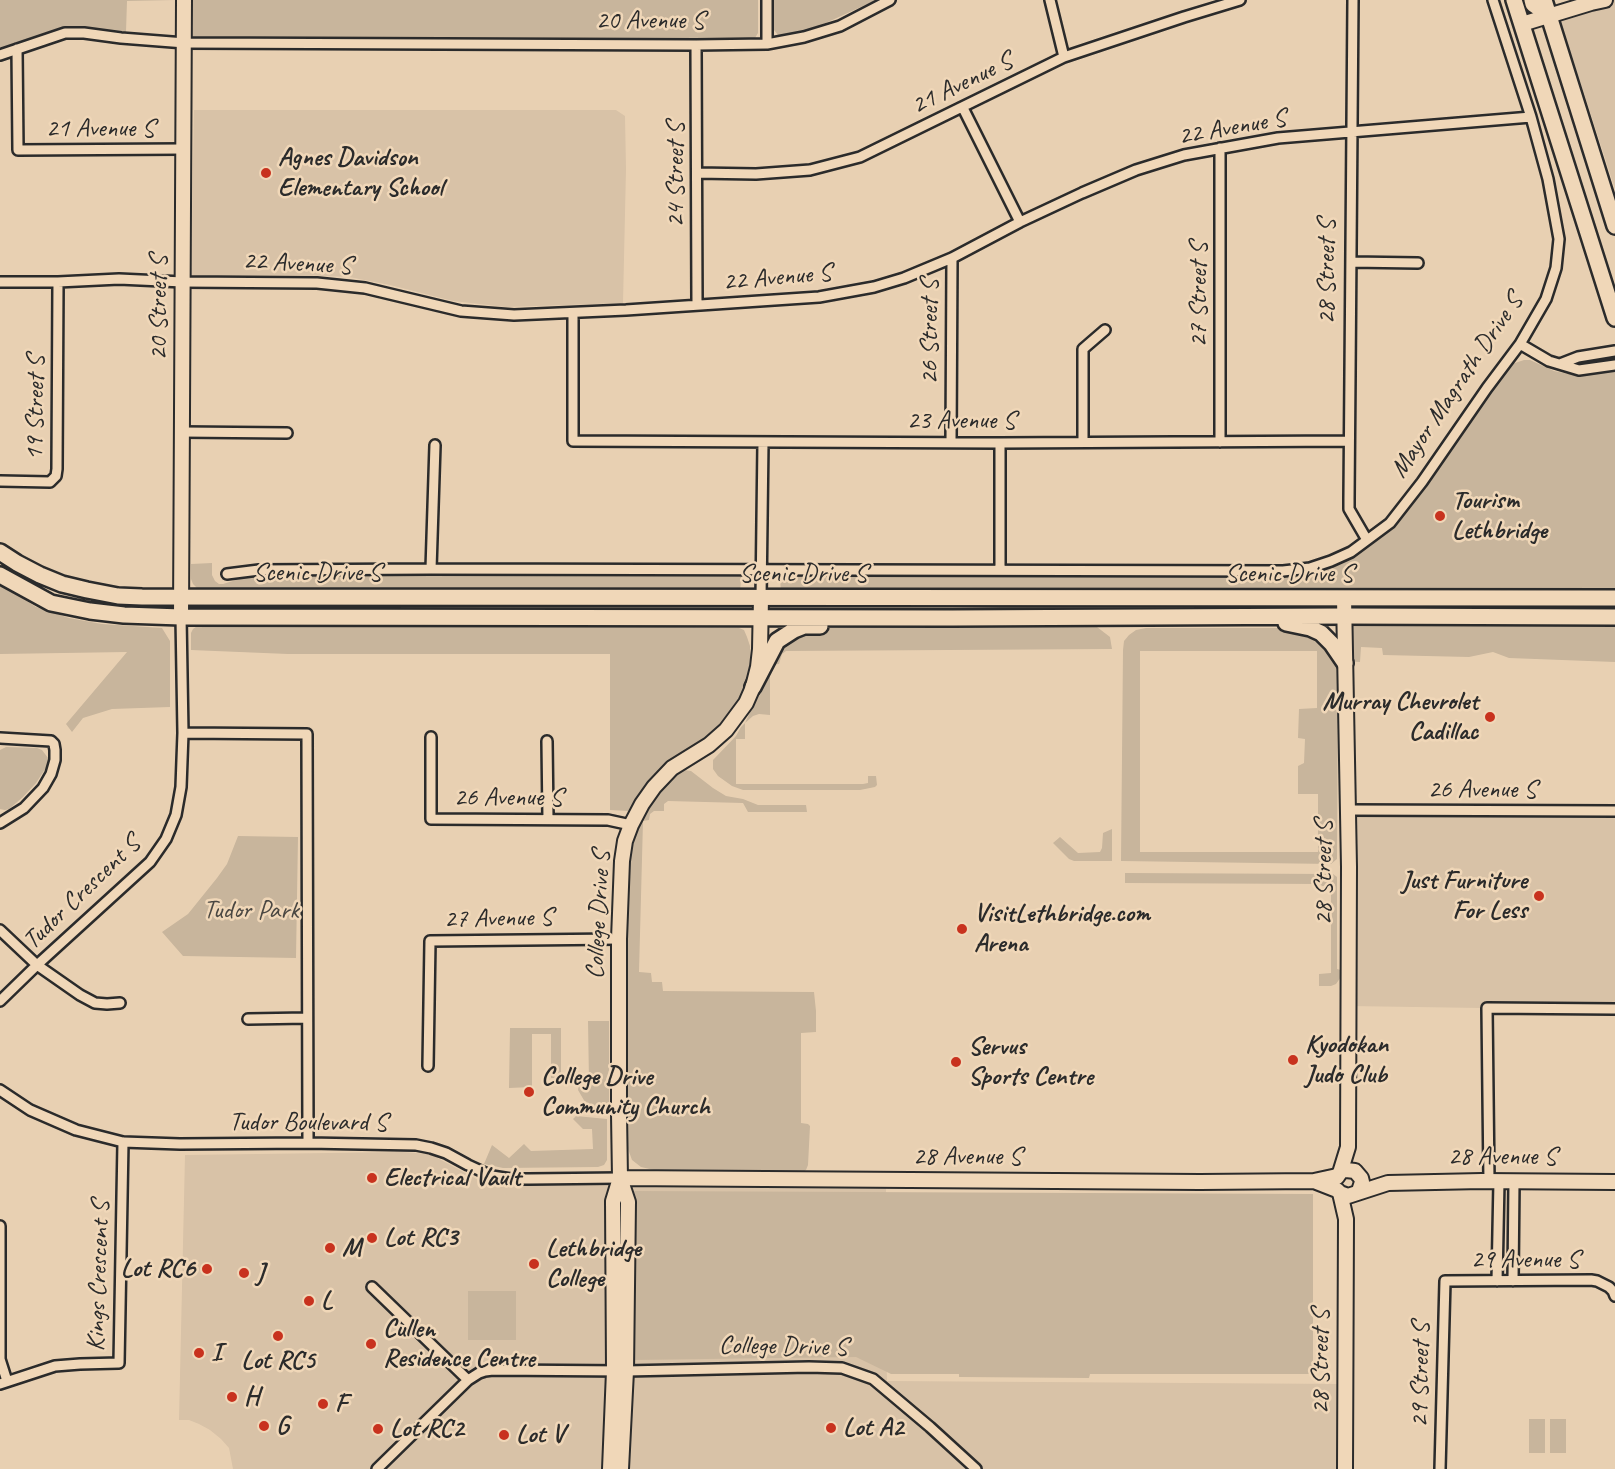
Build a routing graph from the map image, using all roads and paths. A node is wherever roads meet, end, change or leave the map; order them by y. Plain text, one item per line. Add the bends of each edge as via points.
1 (184, 0) edge
2 (767, 0) edge
3 (890, 0) edge
4 (1050, 0) edge
5 (1240, 0) edge
6 (1353, 0) edge
7 (1493, 0) edge
8 (1605, 0) edge
9 (1540, 1) edge
10 (1518, 11) edge
11 (1550, 16) junction
12 (185, 43) junction
13 (767, 44) junction
14 (696, 45) junction
15 (17, 50) junction
16 (0, 55) edge
17 (1065, 57) junction
18 (963, 108) junction
19 (1531, 117) junction
20 (1352, 133) junction
21 (1220, 148) junction
22 (183, 149) junction
23 (697, 173) junction
24 (1020, 222) junction
25 (1615, 226) edge
26 (952, 258) junction
27 (1351, 262) junction
28 (1418, 263) dead end
29 (0, 282) edge
30 (57, 282) junction
31 (183, 282) junction
32 (697, 305) junction
33 (573, 313) junction
34 (1615, 318) edge
35 (1105, 330) dead end
36 (1520, 344) junction
37 (1615, 351) edge
38 (1560, 363) junction
39 (1615, 365) edge
40 (182, 432) junction
41 (287, 434) dead end
42 (1350, 441) junction
43 (763, 442) junction
44 (951, 442) junction
45 (1083, 442) junction
46 (1220, 442) junction
47 (1000, 443) junction
48 (435, 445) dead end
49 (0, 481) edge
50 (1367, 540) junction
51 (0, 552) edge
52 (431, 569) junction
53 (761, 570) junction
54 (1000, 570) junction
55 (227, 574) dead end
56 (0, 575) edge
57 (1615, 597) edge
58 (181, 598) junction
59 (761, 598) junction
60 (1344, 598) junction
61 (181, 616) junction
62 (1260, 616) junction
63 (1344, 616) junction
64 (761, 617) junction
65 (1544, 617) junction
66 (1615, 617) edge
67 (952, 618) junction
68 (1615, 624) edge
69 (1345, 663) junction
70 (753, 687) junction
71 (183, 733) junction
72 (431, 737) dead end
73 (0, 738) edge
74 (547, 741) dead end
75 (1348, 810) junction
76 (1615, 811) edge
77 (548, 819) junction
78 (0, 823) edge
79 (631, 825) junction
80 (0, 930) edge
81 (620, 939) junction
82 (37, 965) junction
83 (0, 1001) edge
84 (120, 1003) dead end
85 (1615, 1010) edge
86 (307, 1018) junction
87 (248, 1019) dead end
88 (428, 1065) dead end
89 (0, 1090) edge
90 (123, 1142) junction
91 (308, 1143) junction
92 (1348, 1147) junction
93 (1357, 1172) junction
94 (620, 1178) junction
95 (1494, 1181) junction
96 (1514, 1181) junction
97 (1615, 1182) edge
98 (1389, 1183) junction
99 (1344, 1186) junction
100 (0, 1226) edge
101 (0, 1246) edge
102 (1445, 1281) joint
103 (1497, 1281) junction
104 (1513, 1281) junction
105 (372, 1287) dead end
106 (1615, 1296) edge
107 (620, 1371) junction
108 (468, 1380) junction
109 (3, 1382) edge
110 (377, 1469) edge
111 (610, 1469) edge
112 (621, 1469) edge
113 (976, 1469) edge
114 (1345, 1469) edge
115 (1440, 1469) edge

1 - 12 street, 20 Street S
2 - 13 street
3 - 13 street, 20 Avenue S via 840,26
4 - 17 street
5 - 17 street, 21 Avenue S
6 - 20 street, 28 Street S
7 - 19 street, Mayor Magrath Drive S
8 - 11 street
9 - 10 street
9 - 11 main road
10 - 11 street
10 - 34 main road
11 - 25 main road
12 - 14 street, 20 Avenue S
12 - 15 street, 20 Avenue S via 65,33
12 - 22 street, 20 Street S
13 - 14 street, 20 Avenue S
14 - 23 street, 24 Street S
15 - 16 street, 20 Avenue S
15 - 22 street, 21 Avenue S via 18,150
17 - 18 street, 21 Avenue S
18 - 23 street, 21 Avenue S via 860,157 810,170
18 - 24 street
19 - 20 street, 22 Avenue S
19 - 36 street, Mayor Magrath Drive S via 1559,239 1556,268 1546,299
20 - 21 street, 22 Avenue S via 1278,138
20 - 27 street, 28 Street S
21 - 24 street, 22 Avenue S via 1136,170
21 - 46 street, 27 Street S
22 - 31 street, 20 Street S
23 - 32 street, 24 Street S
24 - 26 street, 22 Avenue S
26 - 32 street, 22 Avenue S via 904,278 844,294
26 - 44 street, 26 Street S
27 - 28 street
27 - 42 street, 28 Street S
29 - 30 street, 22 Avenue S
30 - 31 street, 22 Avenue S
30 - 49 street, 19 Street S via 56,476 50,482
31 - 33 street, 22 Avenue S via 317,283 365,288 461,311 514,315
31 - 40 street, 20 Street S
32 - 33 street, 22 Avenue S
33 - 43 street, 23 Avenue S via 573,441
35 - 45 street via 1083,349
36 - 38 street via 1549,362
36 - 50 street, Mayor Magrath Drive S via 1422,482 1389,523
37 - 38 street
38 - 39 street via 1579,370
40 - 41 street
40 - 58 street, 20 Street S
42 - 46 street, 23 Avenue S
42 - 50 street, 28 Street S via 1349,509
43 - 44 street, 23 Avenue S
43 - 53 street
44 - 47 street, 23 Avenue S
45 - 46 street, 23 Avenue S
45 - 47 street, 23 Avenue S
47 - 54 street
48 - 52 street
50 - 54 street, Scenic Drive S via 1330,561 1282,571
51 - 58 main road, Scenic Drive S via 62,584 118,596
52 - 53 street, Scenic Drive S
52 - 55 street, Scenic Drive S via 259,570
53 - 54 street, Scenic Drive S
53 - 59 street
56 - 61 main road, Scenic Drive S via 51,603 124,615
57 - 60 main road, Scenic Drive S
58 - 59 main road, Scenic Drive S
58 - 61 street, 20 Street S
59 - 60 main road, Scenic Drive S
59 - 64 street, College Drive S
60 - 63 street, 28 Street S
61 - 64 main road, Scenic Drive S
61 - 71 street, Tudor Crescent S
62 - 63 main road, Scenic Drive S
62 - 67 main road, Scenic Drive S
62 - 69 main road via 1316,630
63 - 65 main road, Scenic Drive S
63 - 69 street, 28 Street S
64 - 67 main road, Scenic Drive S
64 - 70 street, College Drive S
65 - 66 main road, Scenic Drive S
65 - 68 main road
67 - 70 main road via 804,626 777,642
69 - 75 street, 28 Street S
70 - 79 street, College Drive S via 728,728 672,768 654,787
71 - 82 street, Tudor Crescent S via 181,787 166,839 150,862
71 - 86 street via 307,734
72 - 77 street, 26 Avenue S via 431,819
73 - 78 street via 51,741 55,760 43,788 24,808
74 - 77 street
75 - 76 street, 26 Avenue S
75 - 92 street, 28 Street S
77 - 79 street, 26 Avenue S via 608,820
79 - 81 street, College Drive S via 622,861
80 - 82 street
81 - 88 street, 27 Avenue S via 430,941
81 - 94 street, College Drive S
82 - 83 street, Tudor Crescent S
82 - 84 street via 95,1003
85 - 95 street via 1487,1008
86 - 87 street
86 - 91 street
89 - 90 street, Tudor Boulevard S via 30,1110 76,1130
90 - 91 street, Tudor Boulevard S
90 - 109 street, Kings Crescent S via 119,1363 55,1366
91 - 94 street, Tudor Boulevard S via 416,1145 446,1153 492,1176 511,1179
92 - 93 street, 28 Street S
92 - 99 street
93 - 98 street
93 - 99 street via 1346,1170
93 - 99 street, 28 Street S via 1362,1182
94 - 99 street, 28 Avenue S via 1314,1181
94 - 107 street, College Drive S via 628,1202
95 - 96 street, 28 Avenue S
95 - 98 street, 28 Avenue S
95 - 103 street
96 - 97 street, 28 Avenue S
96 - 104 street
98 - 99 street
99 - 114 street, 28 Street S
100 - 101 street
101 - 109 street
102 - 103 street, 29 Avenue S
102 - 115 street, 29 Street S
103 - 104 street, 29 Avenue S
104 - 106 street, 29 Avenue S via 1591,1280 1604,1284
105 - 108 street
107 - 108 street, College Drive S via 492,1370
107 - 111 street, College Drive S
107 - 112 street, College Drive S
107 - 113 street, College Drive S via 809,1367 858,1372 873,1379
108 - 110 street, College Drive S

